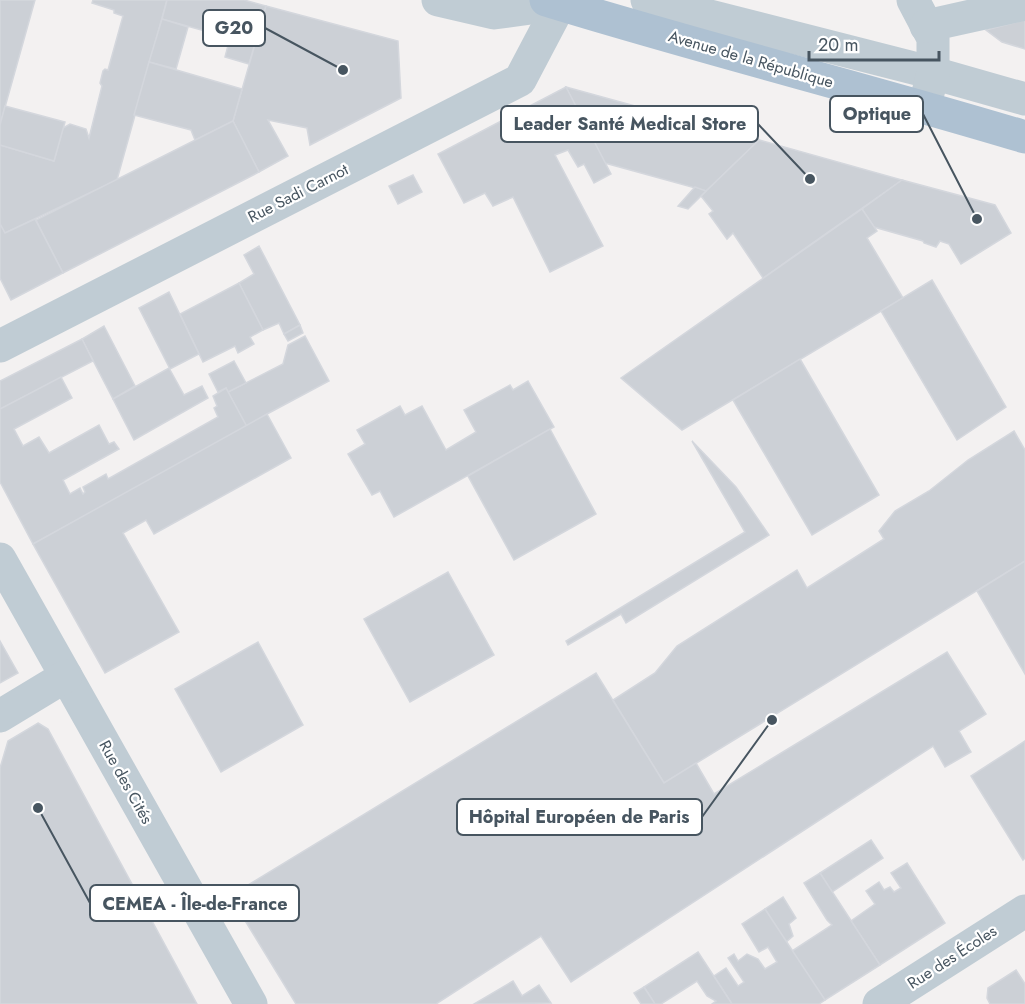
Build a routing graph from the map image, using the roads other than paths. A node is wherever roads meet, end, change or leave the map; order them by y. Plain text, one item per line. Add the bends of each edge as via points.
1 (438, 0) edge
2 (647, 0) edge
3 (553, 2) edge
4 (1025, 4) edge
5 (920, 13) edge
6 (933, 73) junction
7 (1025, 99) edge
8 (925, 106) junction
9 (1025, 137) edge
10 (0, 346) edge
11 (0, 559) edge
12 (66, 676) junction
13 (0, 716) edge
14 (1025, 911) edge
15 (251, 1004) edge
16 (879, 1004) edge

1 - 3 street via 494,13
2 - 6 street
3 - 8 main road, Avenue de la République
3 - 10 street, Rue Sadi Carnot via 520,80
4 - 5 street
5 - 6 street via 933,38
6 - 7 street
6 - 8 street
8 - 9 main road, Avenue de la République
11 - 12 street, Rue des Cités
12 - 13 street
12 - 15 street, Rue des Cités
14 - 16 street, Rue des Écoles

